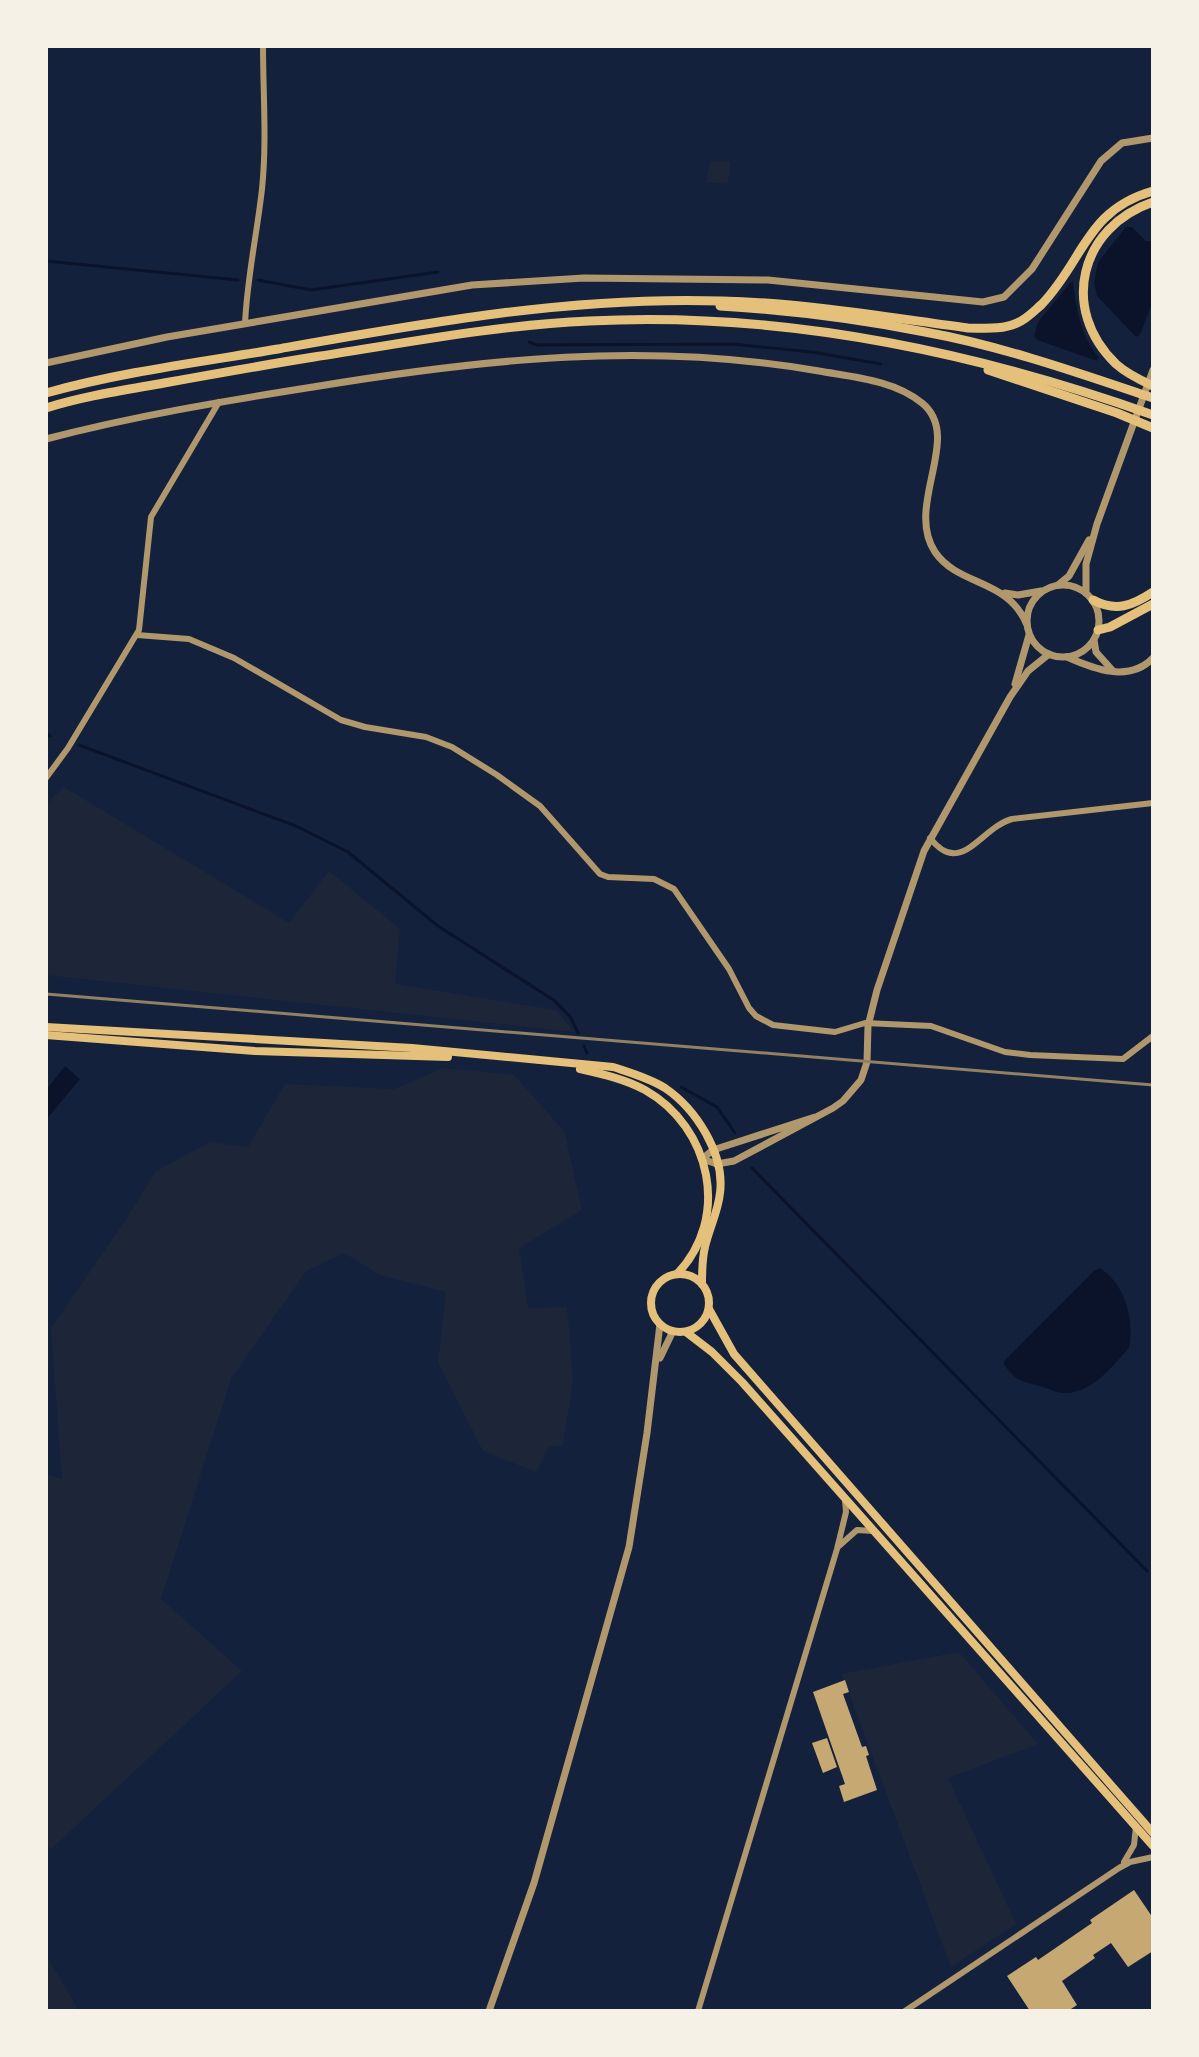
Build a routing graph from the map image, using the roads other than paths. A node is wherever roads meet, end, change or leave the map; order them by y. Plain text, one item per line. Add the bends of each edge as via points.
1 (263, 46) edge
2 (1153, 138) edge
3 (1153, 191) edge
4 (1153, 202) edge
5 (617, 302) junction
6 (245, 324) junction
7 (857, 336) junction
8 (46, 363) edge
9 (1152, 378) edge
10 (46, 393) edge
11 (1153, 398) edge
12 (219, 402) junction
13 (46, 408) edge
14 (1153, 415) edge
15 (1153, 428) edge
16 (46, 439) edge
17 (1097, 524) junction
18 (1058, 585) junction
19 (1047, 589) junction
20 (999, 592) junction
21 (1153, 592) edge
22 (1089, 596) junction
23 (1153, 604) edge
24 (1027, 625) junction
25 (1098, 630) junction
26 (137, 635) junction
27 (1029, 635) junction
28 (1094, 640) junction
29 (1049, 654) junction
30 (1067, 657) junction
31 (1153, 658) edge
32 (1113, 671) junction
33 (1010, 697) junction
34 (46, 778) edge
35 (1153, 803) edge
36 (930, 838) junction
37 (869, 1023) junction
38 (46, 1027) edge
39 (46, 1035) edge
40 (1153, 1036) edge
41 (505, 1058) junction
42 (556, 1062) junction
43 (815, 1117) junction
44 (713, 1150) junction
45 (702, 1159) junction
46 (717, 1164) junction
47 (677, 1274) junction
48 (702, 1284) junction
49 (709, 1309) junction
50 (660, 1324) junction
51 (673, 1331) junction
52 (686, 1332) junction
53 (656, 1368) junction
54 (844, 1497) junction
55 (874, 1531) junction
56 (837, 1549) junction
57 (1136, 1826) junction
58 (1153, 1833) edge
59 (1153, 1846) edge
60 (1153, 1857) edge
61 (1119, 1868) junction
62 (489, 2011) edge
63 (698, 2011) edge
64 (905, 2011) edge

1 - 6 street via 266,134
2 - 6 street via 1122,143 1101,161 1032,269 1004,297 983,302 768,280 584,278 472,285
3 - 5 highway via 1107,214 1052,293 1031,314 998,328 790,304
4 - 9 highway via 1124,215 1100,237 1085,275 1083,298 1086,319 1117,365
5 - 10 highway via 464,317
5 - 11 highway via 791,312 927,332
6 - 8 street
7 - 13 highway via 678,320 527,326 287,361
7 - 14 highway via 1013,371
7 - 15 highway via 995,372
9 - 17 street
12 - 16 street
12 - 20 street via 467,364 581,356 713,356 876,382 923,404 935,422 937,445 924,510 929,541 946,564
12 - 26 street via 151,517
17 - 18 street via 1079,562
17 - 22 street via 1086,564
18 - 19 street
18 - 22 street
19 - 20 street via 1018,595
19 - 24 street via 1033,601
20 - 24 street via 1017,605
21 - 22 highway via 1116,608
22 - 25 street
23 - 25 highway
24 - 27 street
25 - 28 street
26 - 34 street
26 - 37 street via 189,639 234,658 341,720 426,737 467,756 540,806 600,874 654,879 674,889 749,1008 762,1020 835,1032
27 - 29 street
27 - 33 street
28 - 30 street
28 - 32 street via 1096,652
29 - 30 street
29 - 33 street via 1028,671
30 - 32 street
31 - 32 street via 1132,671
33 - 36 street
35 - 36 street via 1012,819 955,854
36 - 37 street via 886,957
37 - 40 street via 931,1026 989,1048 1030,1055 1123,1059
37 - 43 street via 861,1080 843,1101
38 - 41 main road
39 - 41 main road via 255,1051
41 - 42 main road
42 - 44 main road via 613,1067 666,1089 700,1124
42 - 45 main road via 645,1090 676,1114
43 - 44 street
43 - 46 street via 734,1161
44 - 45 street
44 - 46 main road
45 - 46 street
45 - 47 main road via 710,1187 705,1222 691,1259
46 - 48 main road via 720,1196 705,1246
47 - 48 main road
47 - 50 main road via 660,1282 652,1295 652,1311
48 - 49 main road
49 - 52 main road via 701,1324
49 - 58 main road via 743,1365
50 - 51 main road
50 - 53 street
51 - 52 main road
51 - 53 street
52 - 54 main road via 742,1382
53 - 62 street via 629,1547 534,1883
54 - 55 main road
54 - 56 street
55 - 56 street via 852,1532
55 - 57 main road
56 - 63 street
57 - 59 main road
57 - 61 street via 1132,1851
60 - 61 street
61 - 64 street

